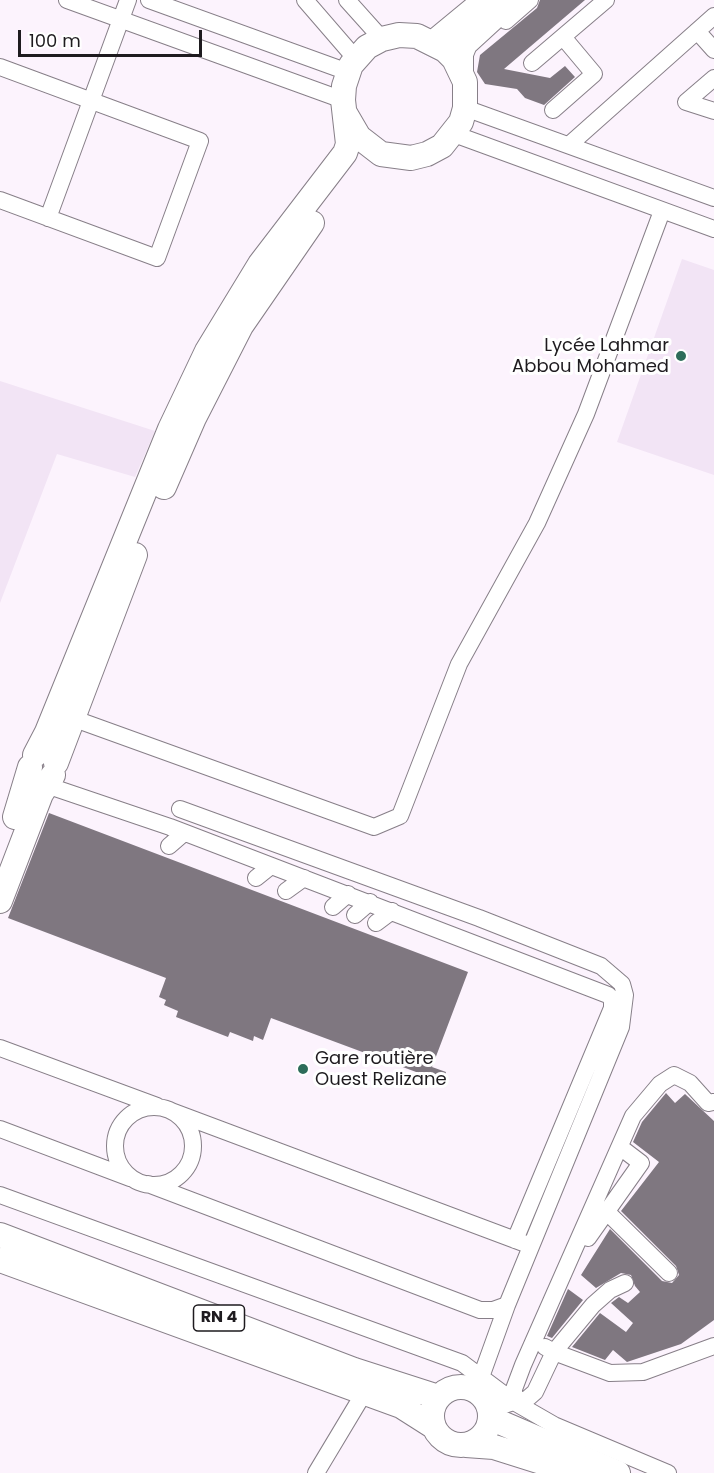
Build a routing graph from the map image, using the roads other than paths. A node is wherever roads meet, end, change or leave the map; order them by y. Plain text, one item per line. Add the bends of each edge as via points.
1 (67, 0) edge
2 (128, 0) edge
3 (149, 0) edge
4 (305, 0) edge
5 (347, 0) edge
6 (485, 0) edge
7 (513, 0) edge
8 (530, 0) edge
9 (606, 0) edge
10 (714, 16) edge
11 (121, 20) junction
12 (697, 31) junction
13 (563, 37) junction
14 (382, 39) junction
15 (434, 42) junction
16 (475, 47) dead end
17 (714, 50) edge
18 (532, 63) dead end
19 (352, 65) junction
20 (0, 67) edge
21 (460, 70) junction
22 (714, 78) edge
23 (92, 100) junction
24 (344, 106) junction
25 (465, 108) junction
26 (553, 110) dead end
27 (714, 111) edge
28 (454, 134) junction
29 (569, 145) junction
30 (395, 157) junction
31 (714, 198) edge
32 (0, 200) edge
33 (662, 211) junction
34 (48, 218) junction
35 (714, 229) edge
36 (72, 718) junction
37 (44, 769) junction
38 (180, 809) dead end
39 (0, 856) edge
40 (0, 901) edge
41 (0, 1048) edge
42 (714, 1102) edge
43 (164, 1109) junction
44 (0, 1129) edge
45 (620, 1147) junction
46 (142, 1182) junction
47 (0, 1195) edge
48 (607, 1212) junction
49 (0, 1235) edge
50 (522, 1243) junction
51 (0, 1260) edge
52 (563, 1273) junction
53 (669, 1273) dead end
54 (625, 1283) dead end
55 (507, 1305) junction
56 (534, 1342) junction
57 (714, 1346) edge
58 (554, 1352) junction
59 (364, 1393) junction
60 (438, 1397) junction
61 (484, 1399) junction
62 (514, 1402) junction
63 (434, 1427) junction
64 (466, 1445) junction
65 (316, 1473) edge
66 (576, 1473) edge
67 (618, 1473) edge
68 (668, 1473) edge

1 - 11 street
2 - 11 street
3 - 19 street
4 - 19 street
5 - 14 street
6 - 15 highway
7 - 21 highway via 465,44
8 - 16 street
9 - 13 street
10 - 12 street
11 - 23 street
11 - 24 street
12 - 17 street
12 - 29 street
13 - 18 street
13 - 26 street via 594,74
14 - 15 highway via 417,36
14 - 19 highway via 367,47
15 - 21 highway
19 - 24 highway
20 - 23 street
21 - 25 highway
22 - 27 street via 686,102
23 - 34 street
23 - 34 street via 201,141 157,258
24 - 30 highway via 351,126 369,147
24 - 37 highway via 348,144 342,160 260,264 225,318 189,387 47,732
25 - 28 highway
25 - 29 street
28 - 30 highway via 427,154
28 - 33 street
29 - 31 street
30 - 36 highway via 369,158 357,165 286,258 241,326 194,418 136,551
32 - 34 street
33 - 35 street
33 - 36 street via 586,414 537,523 459,664 400,816 374,827
36 - 37 highway
37 - 39 highway via 22,798
37 - 40 highway
37 - 50 street via 280,878 608,995 612,1008
38 - 50 street via 601,966 622,984 625,995 621,1027
41 - 43 street
42 - 45 street via 708,1102 690,1083 674,1075 660,1084 633,1116
43 - 46 street via 144,1108 132,1113 116,1134 118,1161 125,1172
43 - 46 street via 182,1119 189,1131 191,1157 174,1179 162,1184
43 - 50 street
44 - 46 street
45 - 48 street via 641,1163
45 - 52 street
46 - 55 street via 480,1310
47 - 61 street via 462,1363
48 - 52 street
48 - 53 street
49 - 60 highway, RN 4 via 354,1370
50 - 55 street
51 - 59 highway, RN 4
52 - 56 street
54 - 58 street via 593,1305
55 - 61 street
56 - 58 street
56 - 62 street via 514,1389
57 - 58 street via 643,1372 610,1373
58 - 62 street via 535,1392
59 - 63 highway, RN 4 via 401,1406
59 - 65 street
60 - 61 highway via 460,1387
60 - 63 highway via 432,1412
61 - 62 street
61 - 62 street
61 - 64 highway via 482,1436
61 - 67 highway
62 - 68 street via 554,1425
63 - 64 highway via 447,1441
64 - 66 highway via 494,1447

